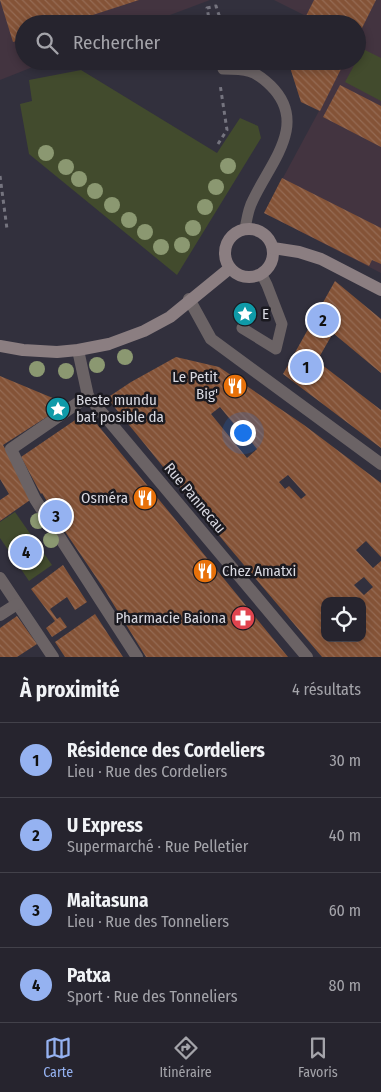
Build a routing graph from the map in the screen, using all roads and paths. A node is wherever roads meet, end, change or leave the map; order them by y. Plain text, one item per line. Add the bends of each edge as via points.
1 (209, 15) edge
2 (219, 15) edge
3 (221, 74) joint
4 (218, 144) dead end
5 (0, 176) edge
6 (245, 229) junction
7 (7, 230) dead end
8 (273, 248) junction
9 (230, 268) junction
10 (262, 275) junction
11 (381, 290) edge
12 (189, 299) junction
13 (242, 328) dead end
14 (0, 346) edge
15 (78, 350) junction
16 (88, 396) junction
17 (381, 464) edge
18 (0, 578) edge
19 (17, 604) junction
20 (0, 615) edge
21 (53, 657) edge
22 (137, 657) edge
23 (307, 657) edge

1 - 2 path via 208,8 216,6
3 - 4 path via 227,130
3 - 6 lane via 246,70 255,72 281,98 288,124 282,147 249,207
5 - 7 path
6 - 8 street via 263,233
6 - 9 street via 237,232 226,244 224,252
8 - 10 street via 272,263
8 - 11 street via 321,259
9 - 10 street via 244,278
9 - 12 street
10 - 13 lane via 282,324 276,349
12 - 15 street via 170,317 144,331 109,344
12 - 17 street via 211,339
14 - 15 street via 24,350
15 - 16 street, Rue Pannecau
16 - 22 street via 10,449 35,499
16 - 23 street, Rue Pannecau
18 - 19 street
19 - 20 street
19 - 21 street

